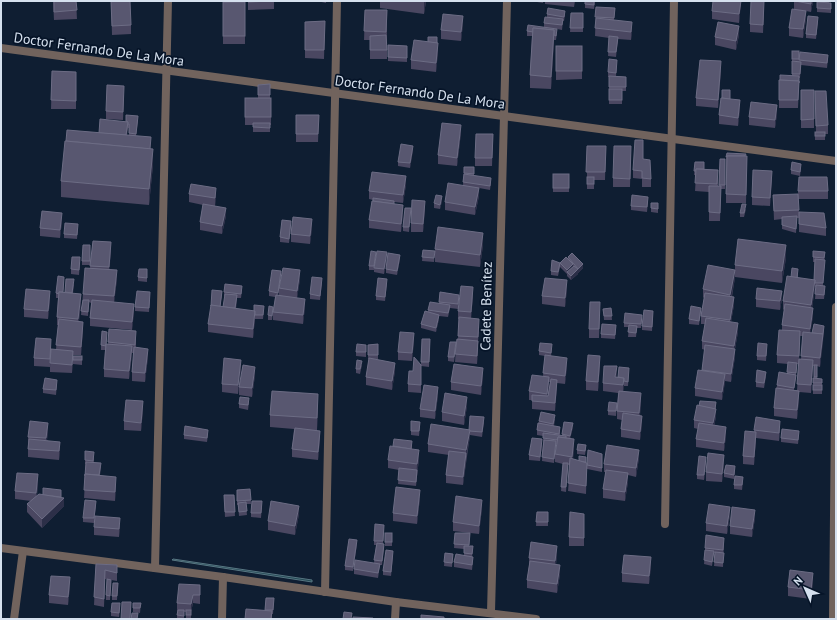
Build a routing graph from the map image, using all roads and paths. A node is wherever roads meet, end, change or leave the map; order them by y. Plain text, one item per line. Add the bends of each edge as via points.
1 (168, 1) edge
2 (337, 1) edge
3 (507, 1) edge
4 (674, 1) edge
5 (1, 48) edge
6 (167, 71) junction
7 (335, 94) junction
8 (504, 116) junction
9 (671, 140) junction
10 (836, 161) edge
11 (836, 307) edge
12 (665, 524) dead end
13 (1, 548) edge
14 (23, 551) junction
15 (155, 568) junction
16 (223, 577) junction
17 (325, 592) junction
18 (396, 602) junction
19 (491, 612) junction
20 (14, 619) edge
21 (222, 619) edge
22 (395, 619) edge
23 (536, 619) edge
24 (833, 619) edge

1 - 6 street
2 - 7 street
3 - 8 street, Cadete Benítez
4 - 9 street
5 - 6 street, Doctor Fernando De La Mora
6 - 7 street, Doctor Fernando De La Mora
6 - 15 street
7 - 8 street, Doctor Fernando De La Mora
7 - 17 street
8 - 9 street, Doctor Fernando De La Mora
8 - 19 street, Cadete Benítez
9 - 10 street, Doctor Fernando De La Mora
9 - 12 street
11 - 24 street
13 - 14 street
14 - 15 street
14 - 20 street
15 - 16 street
16 - 17 street
16 - 21 street
17 - 18 street
18 - 19 street
18 - 22 street
19 - 23 street

